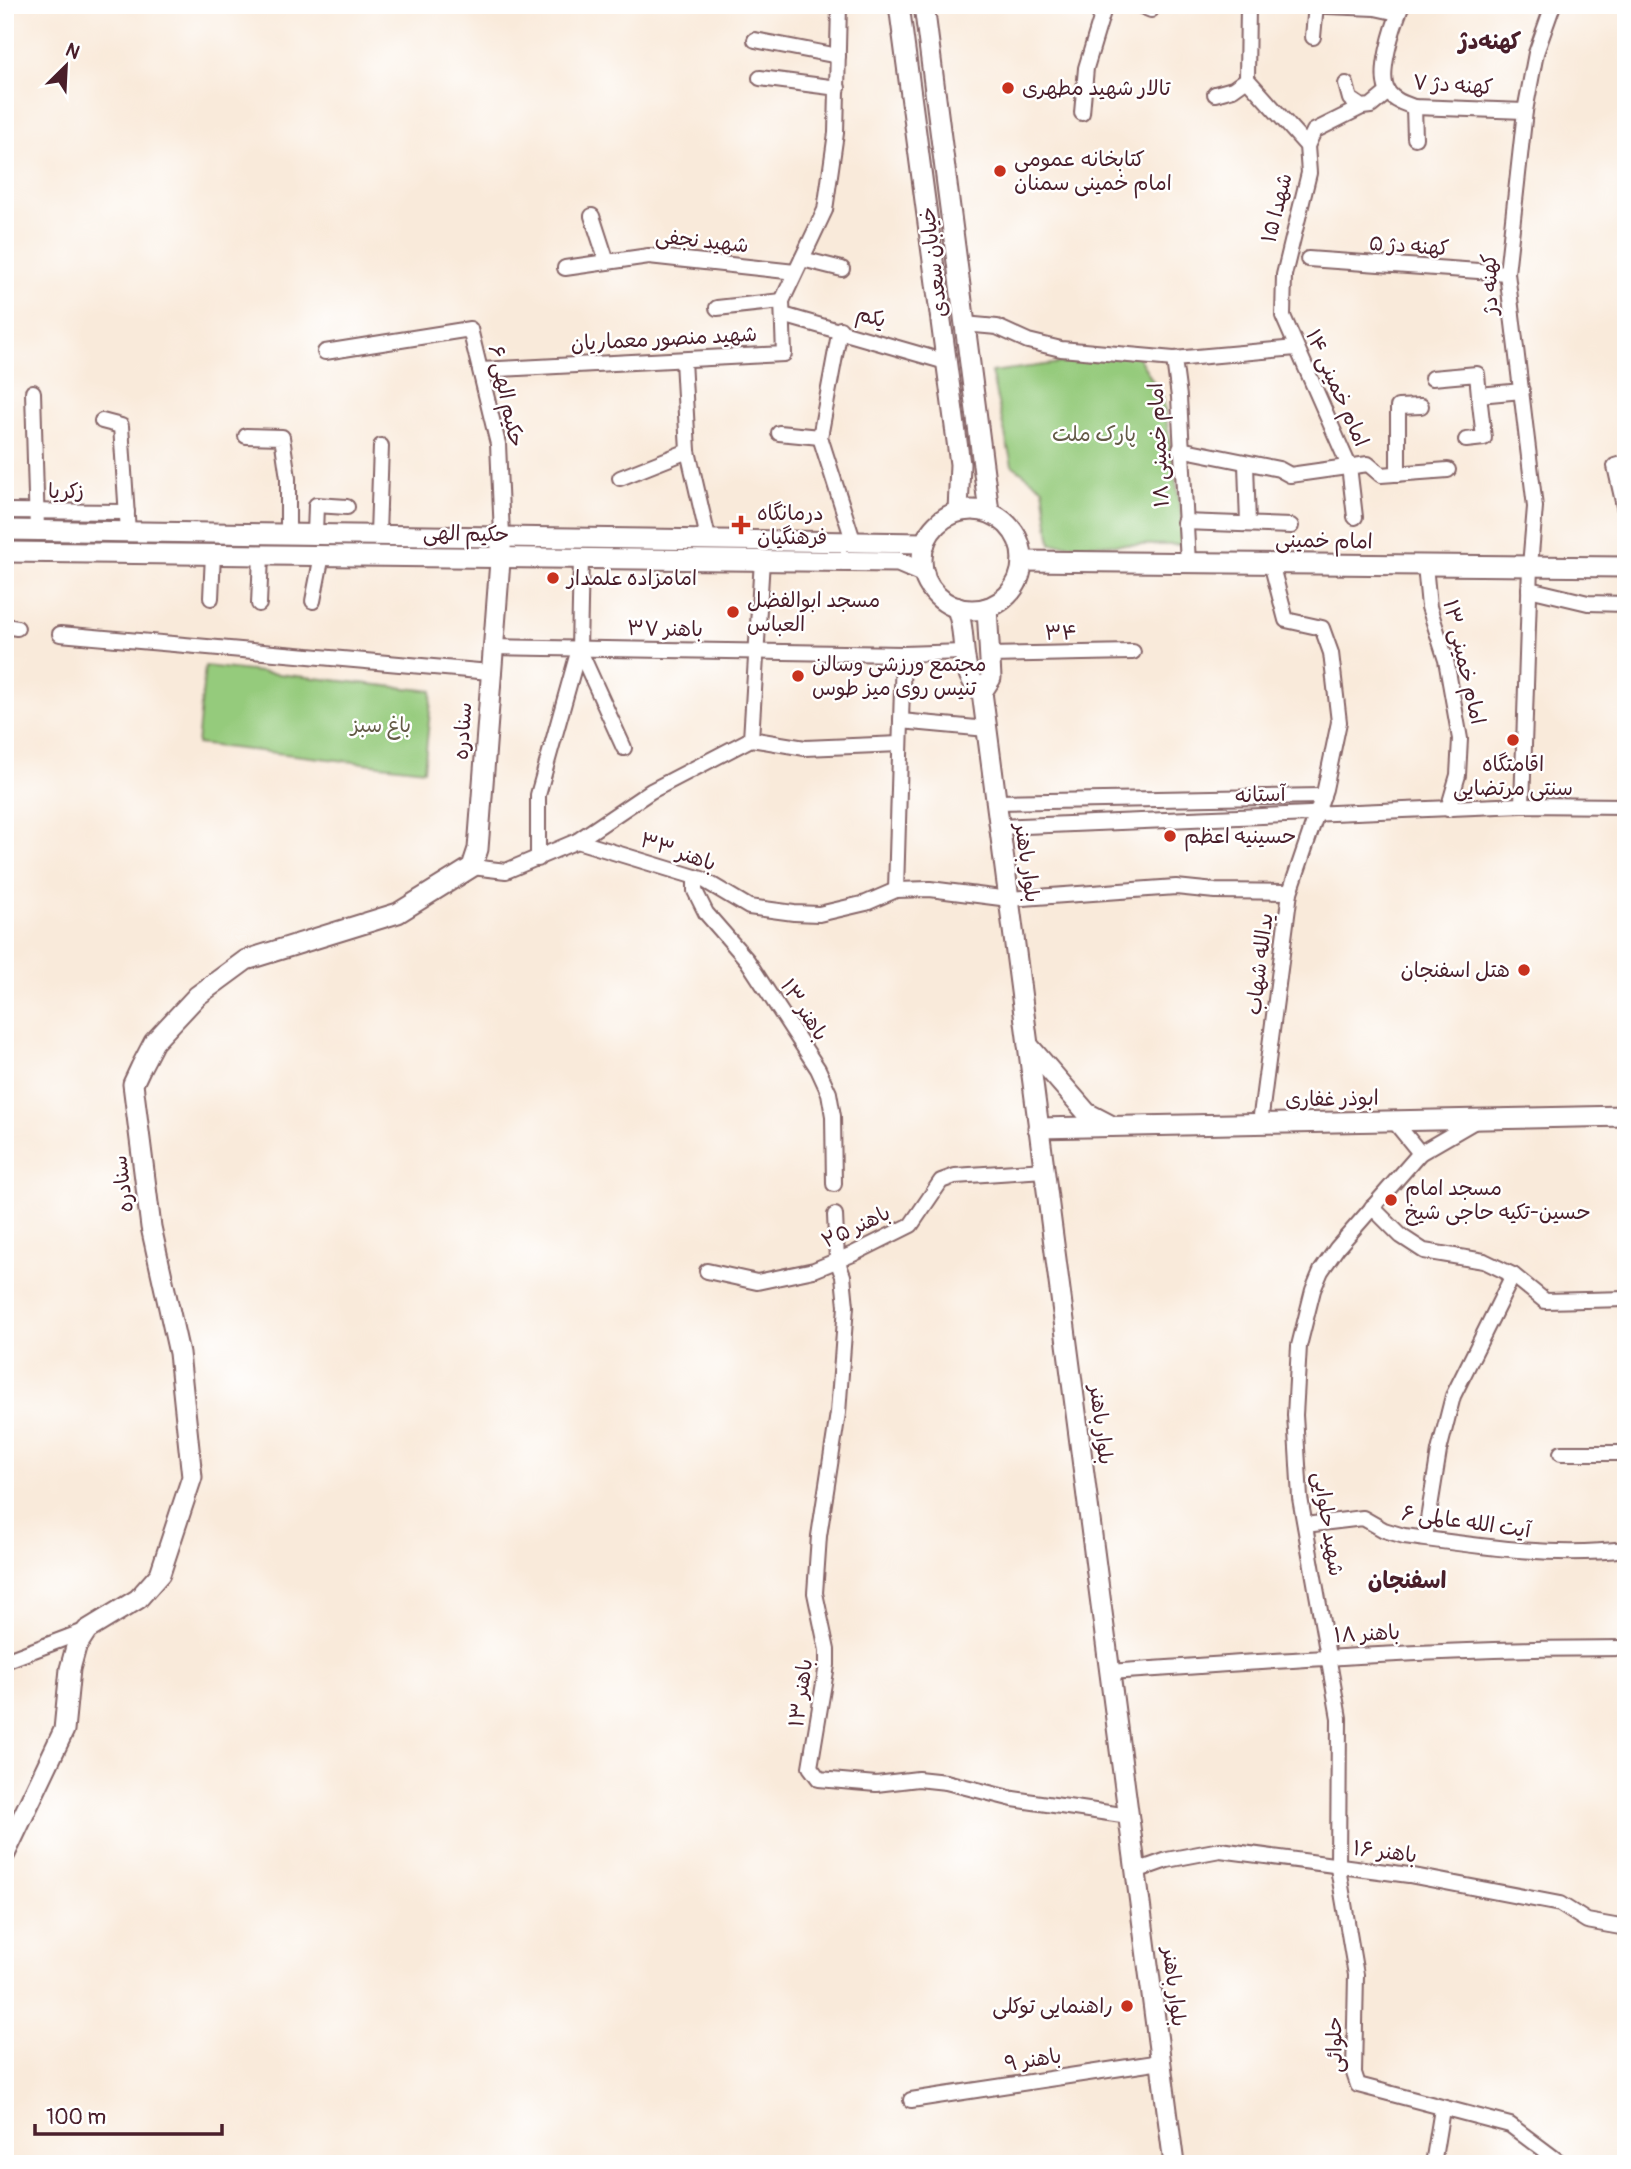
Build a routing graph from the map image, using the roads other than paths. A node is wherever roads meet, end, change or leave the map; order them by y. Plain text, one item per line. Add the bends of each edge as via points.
1 (839, 5) edge
2 (899, 5) edge
3 (923, 5) edge
4 (1105, 5) edge
5 (1248, 5) edge
6 (1303, 5) edge
7 (1553, 5) edge
8 (1316, 6) edge
9 (1400, 9) edge
10 (1312, 37) dead end
11 (755, 40) dead end
12 (838, 56) junction
13 (760, 78) dead end
14 (1247, 79) junction
15 (1346, 84) dead end
16 (838, 88) junction
17 (1388, 92) junction
18 (1214, 94) dead end
19 (1362, 107) junction
20 (1414, 107) junction
21 (1525, 111) junction
22 (1082, 113) dead end
23 (1415, 138) dead end
24 (1307, 146) junction
25 (592, 216) dead end
26 (802, 259) junction
27 (1308, 259) dead end
28 (607, 262) junction
29 (565, 268) dead end
30 (842, 269) dead end
31 (794, 272) junction
32 (1507, 273) junction
33 (1283, 275) joint
34 (717, 308) dead end
35 (782, 308) junction
36 (964, 324) junction
37 (839, 329) junction
38 (1296, 348) junction
39 (325, 352) dead end
40 (1174, 359) junction
41 (683, 360) junction
42 (946, 362) junction
43 (481, 370) junction
44 (1432, 378) dead end
45 (1522, 391) junction
46 (33, 392) dead end
47 (973, 394) junction
48 (1479, 394) junction
49 (951, 398) junction
50 (1421, 406) dead end
51 (102, 421) dead end
52 (779, 433) dead end
53 (246, 436) dead end
54 (820, 437) junction
55 (1465, 440) dead end
56 (381, 446) dead end
57 (1180, 449) junction
58 (688, 450) junction
59 (1626, 463) edge
60 (1246, 464) junction
61 (1349, 466) junction
62 (1448, 470) dead end
63 (1398, 474) junction
64 (620, 478) dead end
65 (348, 507) dead end
66 (5, 511) edge
67 (127, 512) junction
68 (958, 512) junction
69 (989, 513) junction
70 (1626, 515) edge
71 (1355, 517) dead end
72 (37, 521) junction
73 (1184, 522) junction
74 (1248, 524) junction
75 (1291, 526) dead end
76 (5, 530) edge
77 (128, 532) junction
78 (288, 533) junction
79 (315, 534) junction
80 (377, 534) junction
81 (502, 535) junction
82 (708, 538) junction
83 (853, 540) junction
84 (898, 540) junction
85 (925, 542) junction
86 (5, 552) edge
87 (38, 552) junction
88 (214, 554) junction
89 (261, 555) junction
90 (322, 555) junction
91 (498, 557) junction
92 (581, 558) junction
93 (762, 560) junction
94 (1023, 561) junction
95 (898, 562) junction
96 (1188, 563) junction
97 (1271, 563) junction
98 (1424, 565) junction
99 (1530, 566) junction
100 (1626, 566) edge
101 (924, 573) junction
102 (1530, 589) junction
103 (211, 598) dead end
104 (313, 601) dead end
105 (259, 604) dead end
106 (1626, 604) edge
107 (956, 607) junction
108 (986, 608) junction
109 (60, 634) dead end
110 (492, 647) junction
111 (579, 649) junction
112 (758, 652) junction
113 (963, 652) junction
114 (1133, 652) dead end
115 (903, 654) junction
116 (989, 654) junction
117 (490, 672) junction
118 (982, 692) junction
119 (901, 722) junction
120 (987, 729) junction
121 (751, 739) junction
122 (900, 744) junction
123 (624, 748) dead end
124 (1323, 796) junction
125 (996, 802) junction
126 (1522, 806) junction
127 (1626, 806) edge
128 (1448, 808) junction
129 (1317, 814) junction
130 (999, 827) junction
131 (577, 841) junction
132 (538, 859) junction
133 (472, 867) junction
134 (695, 877) junction
135 (896, 890) junction
136 (1290, 892) junction
137 (1009, 899) junction
138 (1028, 1045) junction
139 (1626, 1116) edge
140 (1480, 1119) junction
141 (1394, 1121) junction
142 (1260, 1124) junction
143 (1113, 1126) junction
144 (1038, 1128) junction
145 (1420, 1153) junction
146 (1044, 1170) junction
147 (834, 1184) dead end
148 (1372, 1207) junction
149 (835, 1215) dead end
150 (837, 1260) junction
151 (707, 1271) dead end
152 (1513, 1275) junction
153 (1626, 1299) edge
154 (1626, 1453) edge
155 (1561, 1454) dead end
156 (1305, 1525) junction
157 (1425, 1538) junction
158 (1626, 1549) edge
159 (87, 1630) junction
160 (1626, 1648) edge
161 (1328, 1657) junction
162 (5, 1661) edge
163 (1110, 1672) junction
164 (1129, 1816) junction
165 (5, 1854) edge
166 (1338, 1868) junction
167 (1136, 1871) junction
168 (1626, 1928) edge
169 (1161, 2062) junction
170 (911, 2101) dead end
171 (1442, 2109) junction
172 (1174, 2164) edge
173 (1433, 2164) edge
174 (1562, 2164) edge

1 - 12 street, شهید منصور معماریان
2 - 42 main road, خیابان سعدی
3 - 36 main road, خیابان سعدی
4 - 22 street via 1086,68
5 - 14 street
6 - 8 street
7 - 21 street, کهنه دژ via 1536,52
8 - 9 street
8 - 10 street
9 - 17 street, کهنه دژ ۷ via 1383,72
11 - 12 street
12 - 16 street, شهید منصور معماریان
13 - 16 street
14 - 18 street
14 - 24 street
15 - 19 street via 1350,99
16 - 26 street, شهید منصور معماریان via 825,210
17 - 19 street via 1371,106
17 - 20 street, کهنه دژ ۷
19 - 24 street via 1314,131
20 - 21 street, کهنه دژ ۷
20 - 23 street
21 - 32 street, کهنه دژ
24 - 33 street, شهدا ۱۵ via 1309,173
25 - 28 street
26 - 30 street
26 - 31 street, شهید منصور معماریان
27 - 32 street, کهنه دژ ۵
28 - 29 street, شهید نجفی
28 - 31 street, شهید نجفی via 649,256
31 - 35 street, شهید منصور معماریان
32 - 45 street, کهنه دژ
33 - 38 street, امام خمینی ۱۴ via 1283,316
34 - 35 street
35 - 37 street, یکم
35 - 41 street, شهید منصور معماریان via 784,354
36 - 40 street via 997,327 1061,349
36 - 47 main road, خیابان سعدی
37 - 42 street, یکم
37 - 54 street
38 - 40 street, امام خمینی ۱۸
38 - 61 street, امام خمینی ۱۴
39 - 43 street, حکیم الهی ۶ via 470,330
40 - 57 street, امام خمینی ۱۸
41 - 43 street, شهید منصور معماریان
41 - 58 street
42 - 49 main road, خیابان سعدی
43 - 81 street, حکیم الهی ۶ via 498,444
44 - 48 street via 1477,374
45 - 48 street
45 - 99 street, کهنه دژ via 1535,507
46 - 72 street
47 - 49 main road via 966,402
47 - 69 main road, خیابان سعدی
48 - 55 street via 1484,438
49 - 68 main road, خیابان سعدی via 960,464
50 - 63 street via 1398,407
51 - 67 street via 121,426
52 - 54 street
53 - 78 street via 282,437
54 - 83 street
56 - 80 street
57 - 60 street
57 - 73 street, امام خمینی ۱۸
58 - 64 street
58 - 82 street
59 - 70 street via 1615,466
60 - 61 street via 1279,468 1290,475
60 - 74 street
61 - 63 street via 1368,464 1381,475
61 - 71 street, امام خمینی ۱۴
62 - 63 street
65 - 79 street via 316,505
66 - 72 street, زکریا
67 - 72 street, زکریا
67 - 77 street
68 - 69 main road via 974,509
68 - 85 main road via 938,523
69 - 94 main road via 1014,531
72 - 76 main road, حکیم الهی
72 - 77 main road, حکیم الهی
72 - 87 main road
73 - 74 street
73 - 96 street, امام خمینی ۱۸
74 - 75 street
77 - 78 main road, حکیم الهی
78 - 79 main road, حکیم الهی
79 - 80 main road, حکیم الهی
80 - 81 main road, حکیم الهی
81 - 82 main road, حکیم الهی
81 - 91 main road, سنادره
82 - 83 main road, حکیم الهی
83 - 84 main road, حکیم الهی
84 - 85 main road, حکیم الهی
84 - 95 main road
85 - 101 main road
86 - 87 main road, حکیم الهی
87 - 88 main road, حکیم الهی
88 - 89 main road, حکیم الهی
88 - 103 street
89 - 90 main road, حکیم الهی
89 - 105 street
90 - 91 main road, حکیم الهی
90 - 104 street
91 - 92 main road, حکیم الهی
91 - 110 main road, سنادره
92 - 93 main road, حکیم الهی
92 - 111 street
93 - 95 main road, حکیم الهی
93 - 112 street
94 - 96 main road, امام خمینی
94 - 108 main road via 1012,590
95 - 101 main road, حکیم الهی
96 - 97 main road, امام خمینی
97 - 98 main road, امام خمینی
97 - 124 street, یدالله شهاب via 1286,620 1322,628 1331,653 1339,722
98 - 99 main road, امام خمینی
98 - 128 street, امام خمینی ۱۳ via 1429,607 1446,660 1460,739 1458,775
99 - 100 main road, امام خمینی
99 - 102 street, کهنه دژ
101 - 107 main road via 931,587
102 - 106 street via 1588,603
102 - 126 street, کهنه دژ
107 - 108 main road
107 - 113 main road via 963,621
108 - 116 main road
109 - 117 street
110 - 111 street, باهنر ۳۷
110 - 117 main road, سنادره
111 - 112 street, باهنر ۳۷
111 - 123 street
111 - 132 street via 538,795
112 - 115 street, باهنر ۳۷
112 - 121 street
113 - 115 street, باهنر ۳۷
113 - 118 main road via 971,684
114 - 116 street, ۳۴
115 - 119 street
116 - 118 main road via 991,678
117 - 133 main road, سنادره via 478,849
118 - 120 main road, بلوار باهنر
119 - 120 street
119 - 122 street
120 - 125 main road, بلوار باهنر
121 - 122 street via 805,748
121 - 131 street via 651,791
122 - 135 street
124 - 125 street, آستانه
124 - 129 street, یدالله شهاب
125 - 130 main road, بلوار باهنر
126 - 127 street, آستانه
126 - 128 street, آستانه
128 - 129 street, آستانه
129 - 130 street, آستانه
129 - 136 street, یدالله شهاب
130 - 137 main road, بلوار باهنر
131 - 132 street
131 - 134 street, باهنر ۳۳
132 - 133 street via 506,871
133 - 159 main road, سنادره via 398,913 246,960 197,996 154,1042 141,1067 133,1084 145,1181 179,1353 192,1477 160,1574 138,1599
134 - 135 street, باهنر ۳۳ via 749,907 794,913 819,914
134 - 147 street, باهنر ۱۳ via 695,891 706,913 747,960 829,1093
135 - 137 street, باهنر ۳۳ via 930,889
136 - 137 street, باهنر ۳۳ via 1175,887
136 - 142 street, یدالله شهاب
137 - 138 main road, بلوار باهنر
138 - 143 main road via 1087,1113
138 - 144 main road, بلوار باهنر
139 - 140 main road, ابوذر غفاری
140 - 141 main road, ابوذر غفاری
140 - 145 street, شهید حلوایی
141 - 142 main road, ابوذر غفاری
141 - 145 street
142 - 143 main road, ابوذر غفاری
143 - 144 main road, ابوذر غفاری
144 - 146 main road, بلوار باهنر
145 - 148 street, شهید حلوایی
146 - 150 street, باهنر ۲۵ via 941,1181 911,1225
146 - 163 main road, بلوار باهنر
148 - 152 street via 1424,1251 1484,1261
148 - 156 street, شهید حلوایی via 1321,1271 1299,1346 1295,1415
149 - 150 street, باهنر ۱۳
150 - 151 street, باهنر ۲۵ via 757,1282
150 - 164 street, باهنر ۱۳ via 846,1306 838,1413 815,1593 827,1665 810,1767 819,1779 876,1784 918,1779 946,1782 1013,1799
152 - 153 street via 1545,1301
152 - 157 street via 1454,1396 1439,1451
154 - 155 street
156 - 157 street, آیت الله عالمی ۶ via 1363,1518 1384,1530
156 - 161 street, شهید حلوایی
157 - 158 street, آیت الله عالمی ۶ via 1535,1553
159 - 162 street
159 - 165 main road via 70,1669 64,1730
160 - 161 street, باهنر ۱۸
161 - 163 street, باهنر ۱۸
161 - 166 street, شهید حلوایی via 1339,1718
163 - 164 main road, بلوار باهنر
164 - 167 main road, بلوار باهنر
166 - 167 street, باهنر ۱۶ via 1220,1850
166 - 168 street, باهنر ۱۶ via 1409,1875 1560,1904 1587,1921
166 - 171 street, حلوائی via 1356,1975 1354,2073 1358,2085
167 - 169 main road, بلوار باهنر
169 - 170 street, باهنر ۹
169 - 172 main road, بلوار باهنر
171 - 173 street
171 - 174 street, حلوائی via 1510,2126

